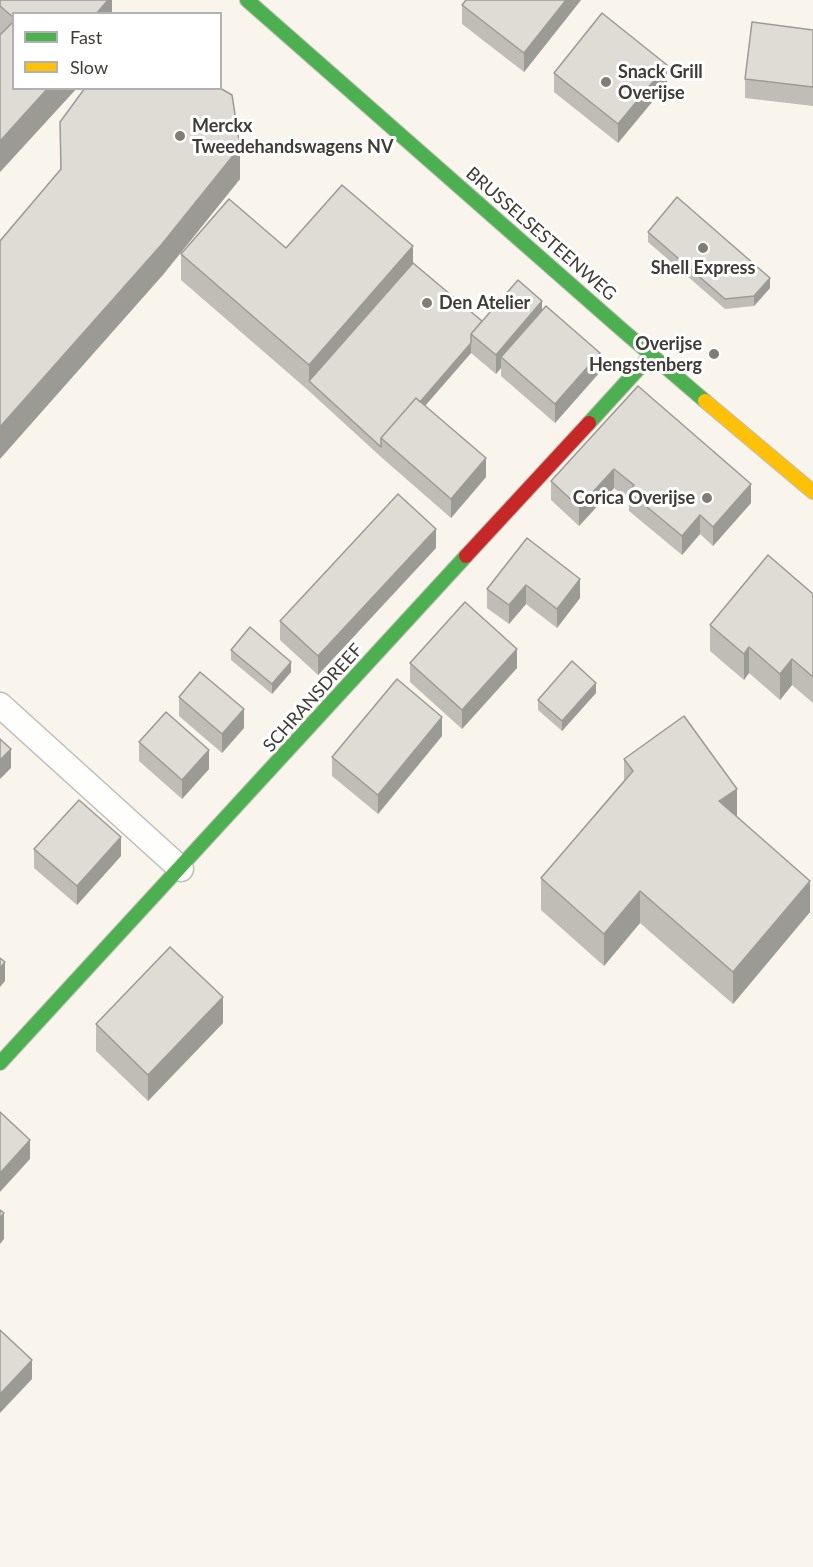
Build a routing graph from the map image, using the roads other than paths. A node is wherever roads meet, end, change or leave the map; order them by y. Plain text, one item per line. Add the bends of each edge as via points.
1 (247, 0) edge
2 (651, 355) junction
3 (813, 492) edge
4 (0, 705) edge
5 (181, 869) junction
6 (0, 1063) edge

1 - 2 street, BRUSSELSESTEENWEG
2 - 3 street, BRUSSELSESTEENWEG
2 - 5 street, SCHRANSDREEF
4 - 5 lane
5 - 6 street, SCHRANSDREEF

